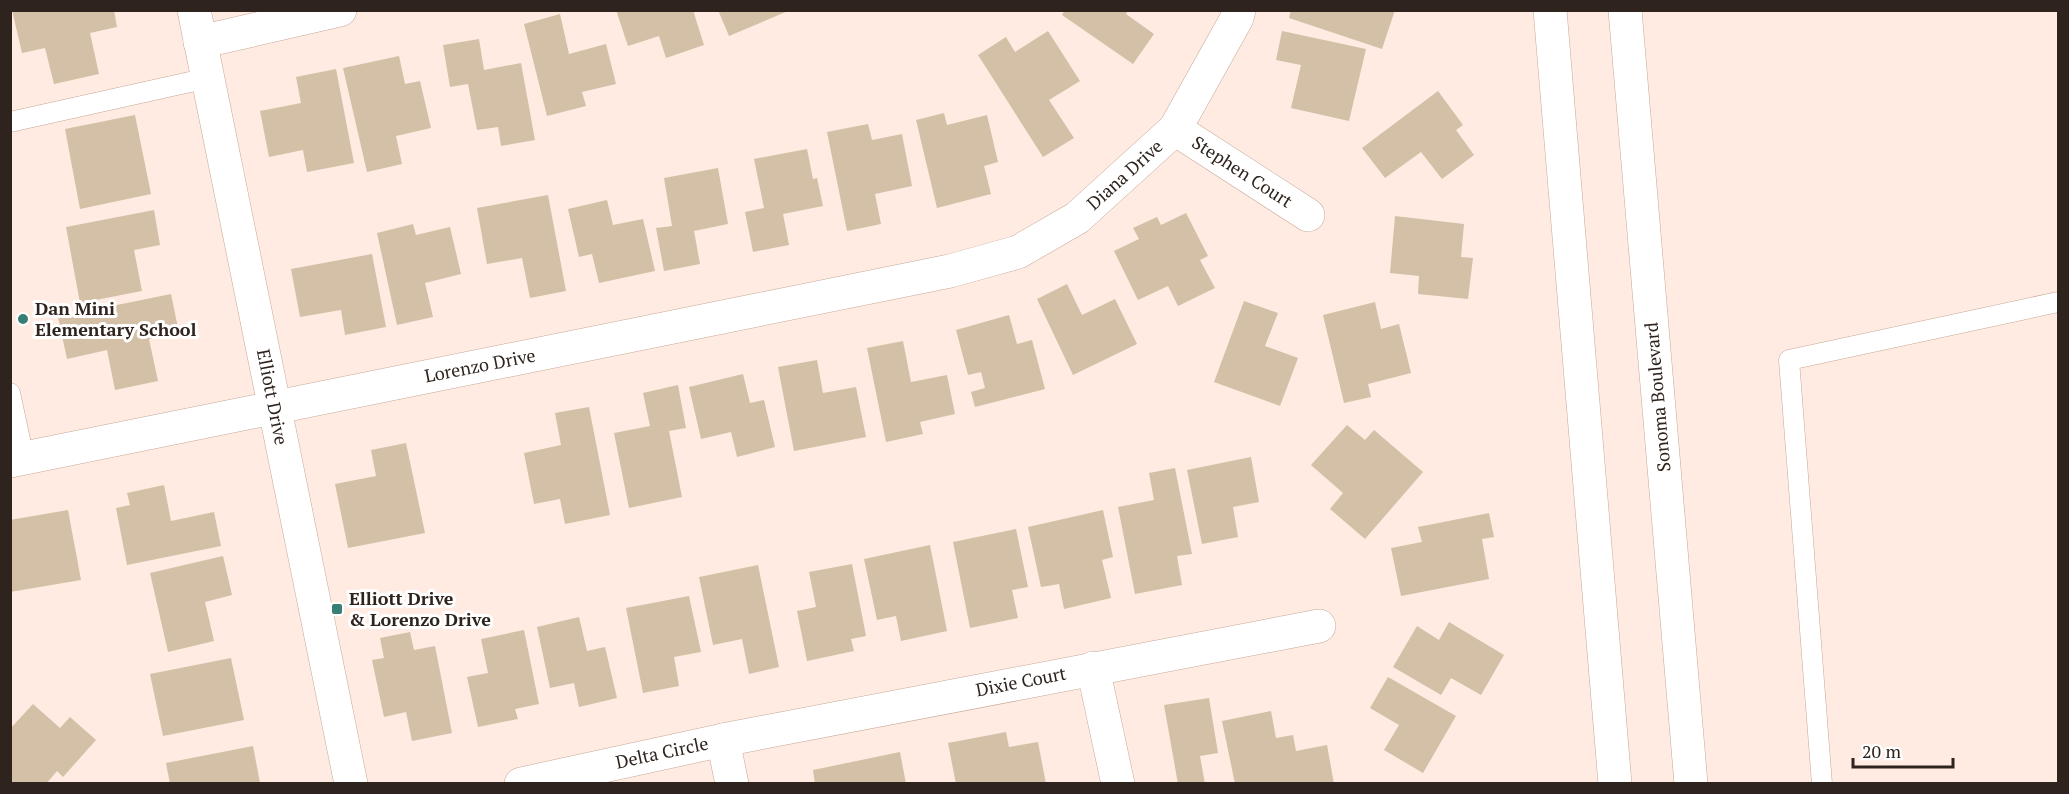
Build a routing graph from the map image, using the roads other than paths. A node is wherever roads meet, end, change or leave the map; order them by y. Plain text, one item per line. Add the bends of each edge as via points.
1 (194, 10) edge
2 (340, 10) edge
3 (1239, 10) edge
4 (1550, 10) edge
5 (1625, 10) edge
6 (200, 42) junction
7 (208, 78) junction
8 (10, 122) edge
9 (1175, 129) junction
10 (1308, 215) dead end
11 (950, 271) joint
12 (2058, 302) edge
13 (10, 393) edge
14 (274, 407) junction
15 (17, 459) edge
16 (1319, 626) dead end
17 (1094, 668) junction
18 (723, 740) junction
19 (351, 783) edge
20 (521, 783) edge
21 (732, 783) edge
22 (1118, 783) edge
23 (1615, 783) edge
24 (1691, 783) edge
25 (1822, 783) edge

1 - 6 main road, Elliott Drive
2 - 6 main road
3 - 9 main road, Diana Drive
4 - 23 main road
5 - 24 main road, Sonoma Boulevard
6 - 7 main road, Elliott Drive
7 - 8 lane
7 - 14 main road, Elliott Drive
9 - 10 main road, Stephen Court
9 - 11 main road, Diana Drive via 1077,218 1018,252
11 - 14 main road, Lorenzo Drive
12 - 25 lane via 1789,360
13 - 15 lane
14 - 15 main road, Lorenzo Drive
14 - 19 main road, Elliott Drive
16 - 17 main road, Dixie Court
17 - 18 main road, Dixie Court
17 - 22 main road
18 - 20 main road, Delta Circle
18 - 21 main road, Delta Circle

